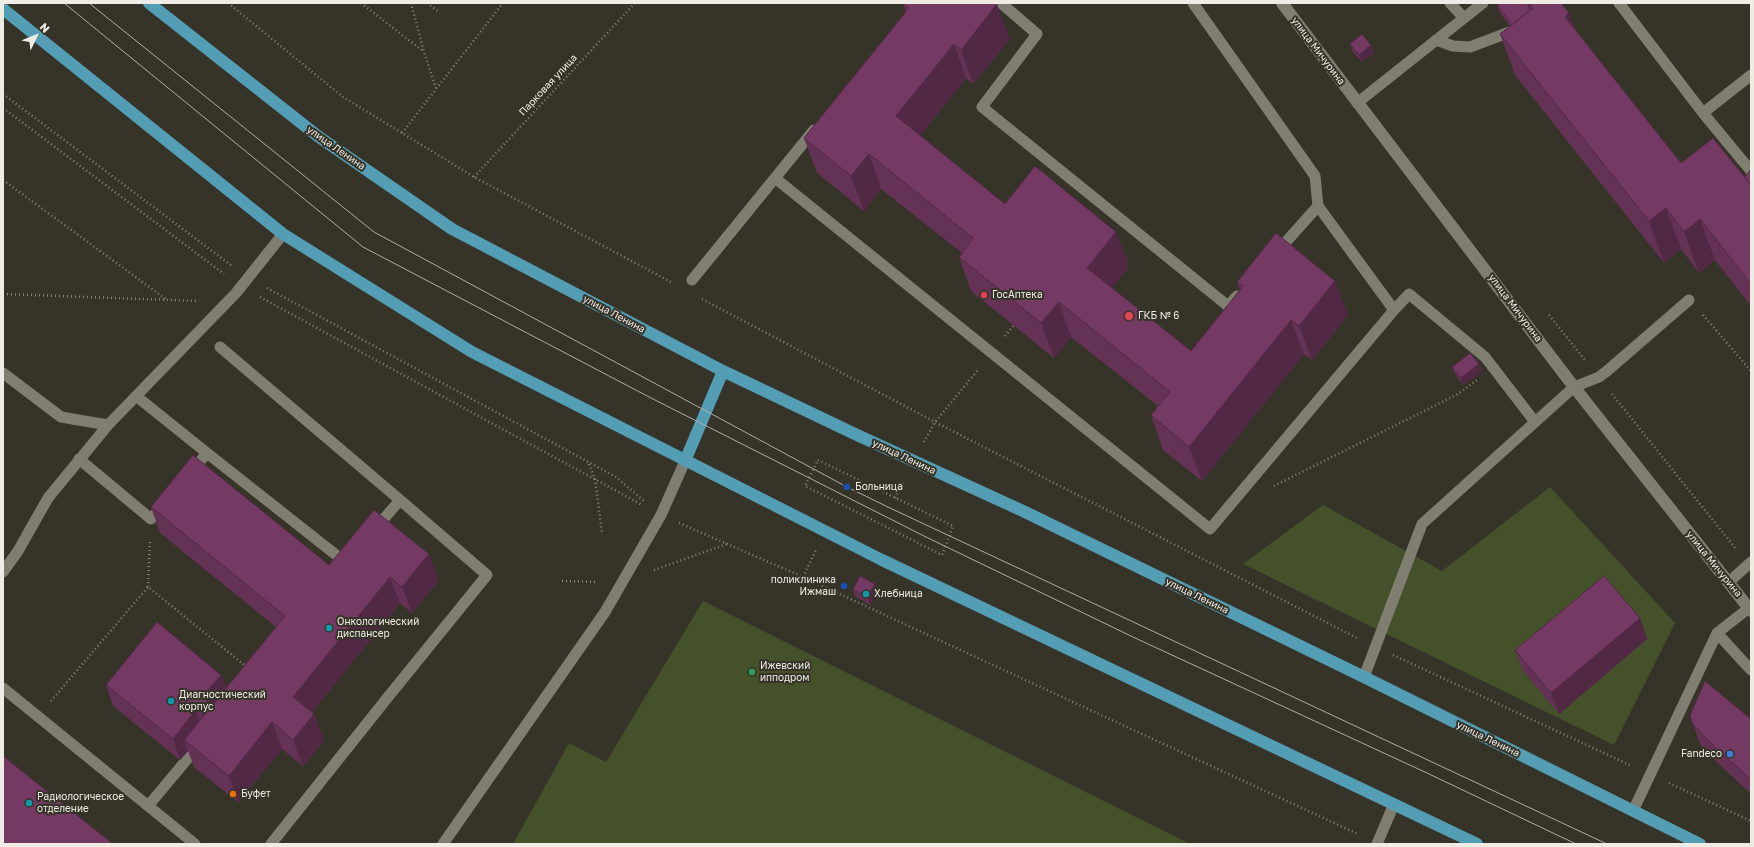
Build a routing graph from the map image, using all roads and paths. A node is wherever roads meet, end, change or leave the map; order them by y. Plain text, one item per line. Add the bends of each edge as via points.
1 (149, 3) edge
2 (228, 3) edge
3 (361, 3) edge
4 (411, 3) edge
5 (427, 3) edge
6 (503, 3) edge
7 (635, 3) edge
8 (1001, 3) edge
9 (1193, 3) edge
10 (1282, 3) edge
11 (1450, 3) edge
12 (1483, 3) edge
13 (1619, 3) edge
14 (3, 9) edge
15 (439, 12) dead end
16 (1464, 18) junction
17 (1525, 22) edge
18 (1436, 40) junction
19 (424, 52) junction
20 (1751, 75) edge
21 (436, 88) junction
22 (3, 94) edge
23 (1357, 103) junction
24 (3, 108) edge
25 (1703, 113) junction
26 (819, 124) edge
27 (402, 133) junction
28 (1751, 171) edge
29 (474, 177) junction
30 (775, 178) junction
31 (3, 180) edge
32 (1318, 206) junction
33 (283, 234) junction
34 (1270, 259) edge
35 (692, 280) dead end
36 (245, 282) junction
37 (676, 285) dead end
38 (1244, 289) edge
39 (3, 294) edge
40 (697, 296) dead end
41 (168, 300) junction
42 (1689, 300) joint
43 (228, 302) junction
44 (1394, 310) junction
45 (1014, 325) edge
46 (220, 347) dead end
47 (991, 354) junction
48 (1494, 368) junction
49 (723, 371) junction
50 (1751, 371) edge
51 (3, 373) edge
52 (1574, 386) junction
53 (136, 396) junction
54 (935, 422) junction
55 (1535, 422) junction
56 (108, 425) junction
57 (207, 453) junction
58 (79, 459) junction
59 (685, 461) junction
60 (589, 463) junction
61 (595, 479) junction
62 (182, 483) edge
63 (172, 494) edge
64 (1239, 495) junction
65 (400, 500) junction
66 (661, 515) junction
67 (151, 518) junction
68 (602, 533) dead end
69 (365, 540) edge
70 (355, 551) edge
71 (942, 555) joint
72 (1751, 562) edge
73 (3, 572) edge
74 (1729, 582) junction
75 (148, 587) junction
76 (1750, 609) edge
77 (1717, 632) junction
78 (1376, 647) junction
79 (252, 670) edge
80 (1751, 670) edge
81 (1364, 677) junction
82 (3, 688) edge
83 (38, 717) junction
84 (208, 734) edge
85 (1650, 774) junction
86 (1394, 804) junction
87 (148, 806) junction
88 (1633, 811) junction
89 (1751, 821) edge
90 (1377, 843) edge
91 (195, 844) edge
92 (271, 844) edge
93 (443, 844) edge
94 (1477, 844) edge
95 (1700, 844) edge

1 - 49 main road, улица Ленина via 319,137 452,229
2 - 27 path via 344,97
3 - 19 path
4 - 19 path
5 - 15 path
6 - 21 path
7 - 29 path, Парковая улица
8 - 38 lane via 1037,34 982,107 1228,306
9 - 32 lane via 1315,176
10 - 23 street, улица Мичурина
11 - 16 lane
12 - 16 lane
13 - 25 lane
14 - 33 main road
16 - 18 lane
17 - 18 lane via 1514,31 1470,46 1453,46
18 - 23 lane
19 - 21 path
20 - 25 lane
21 - 27 path
22 - 36 path
23 - 52 street, улица Мичурина
24 - 36 path
25 - 28 lane
26 - 30 lane
27 - 29 path
29 - 37 path
30 - 35 lane
30 - 47 lane
31 - 41 path
32 - 34 lane
32 - 44 lane
33 - 36 lane
33 - 59 main road via 472,352
36 - 43 lane
36 - 60 path
36 - 61 path
39 - 41 path
40 - 54 path
41 - 43 path
42 - 50 path
42 - 52 lane via 1599,377
43 - 53 lane
44 - 48 lane via 1409,294 1485,357
44 - 64 lane
45 - 47 path
46 - 65 lane
47 - 54 path
47 - 64 lane via 1210,530
48 - 55 lane
48 - 64 path via 1458,394 1263,492
49 - 59 main road
49 - 81 main road, улица Ленина via 1023,511
51 - 56 lane via 62,417
52 - 55 lane
52 - 74 street, улица Мичурина
53 - 56 lane
53 - 57 lane
54 - 78 path
55 - 78 lane via 1422,524
56 - 58 lane
57 - 62 lane
57 - 70 lane via 345,562
58 - 67 lane
58 - 73 lane via 48,498 18,552
59 - 66 lane
59 - 86 main road via 882,560
60 - 61 path
60 - 66 path via 616,478
61 - 66 path
61 - 68 path
63 - 67 lane
65 - 69 lane
65 - 92 lane via 487,575
66 - 90 path via 803,577
66 - 93 lane via 605,612
67 - 75 path
71 - 71 path via 804,486 818,460 953,526
72 - 74 lane
74 - 76 street, улица Мичурина
75 - 79 path
75 - 83 path
76 - 77 lane
77 - 80 lane
77 - 85 lane
78 - 81 lane
78 - 85 path
81 - 88 main road, улица Ленина
82 - 83 lane
83 - 87 lane
84 - 87 lane
85 - 88 lane
85 - 89 path
86 - 90 lane
86 - 94 main road
87 - 91 lane
88 - 95 main road, улица Ленина

